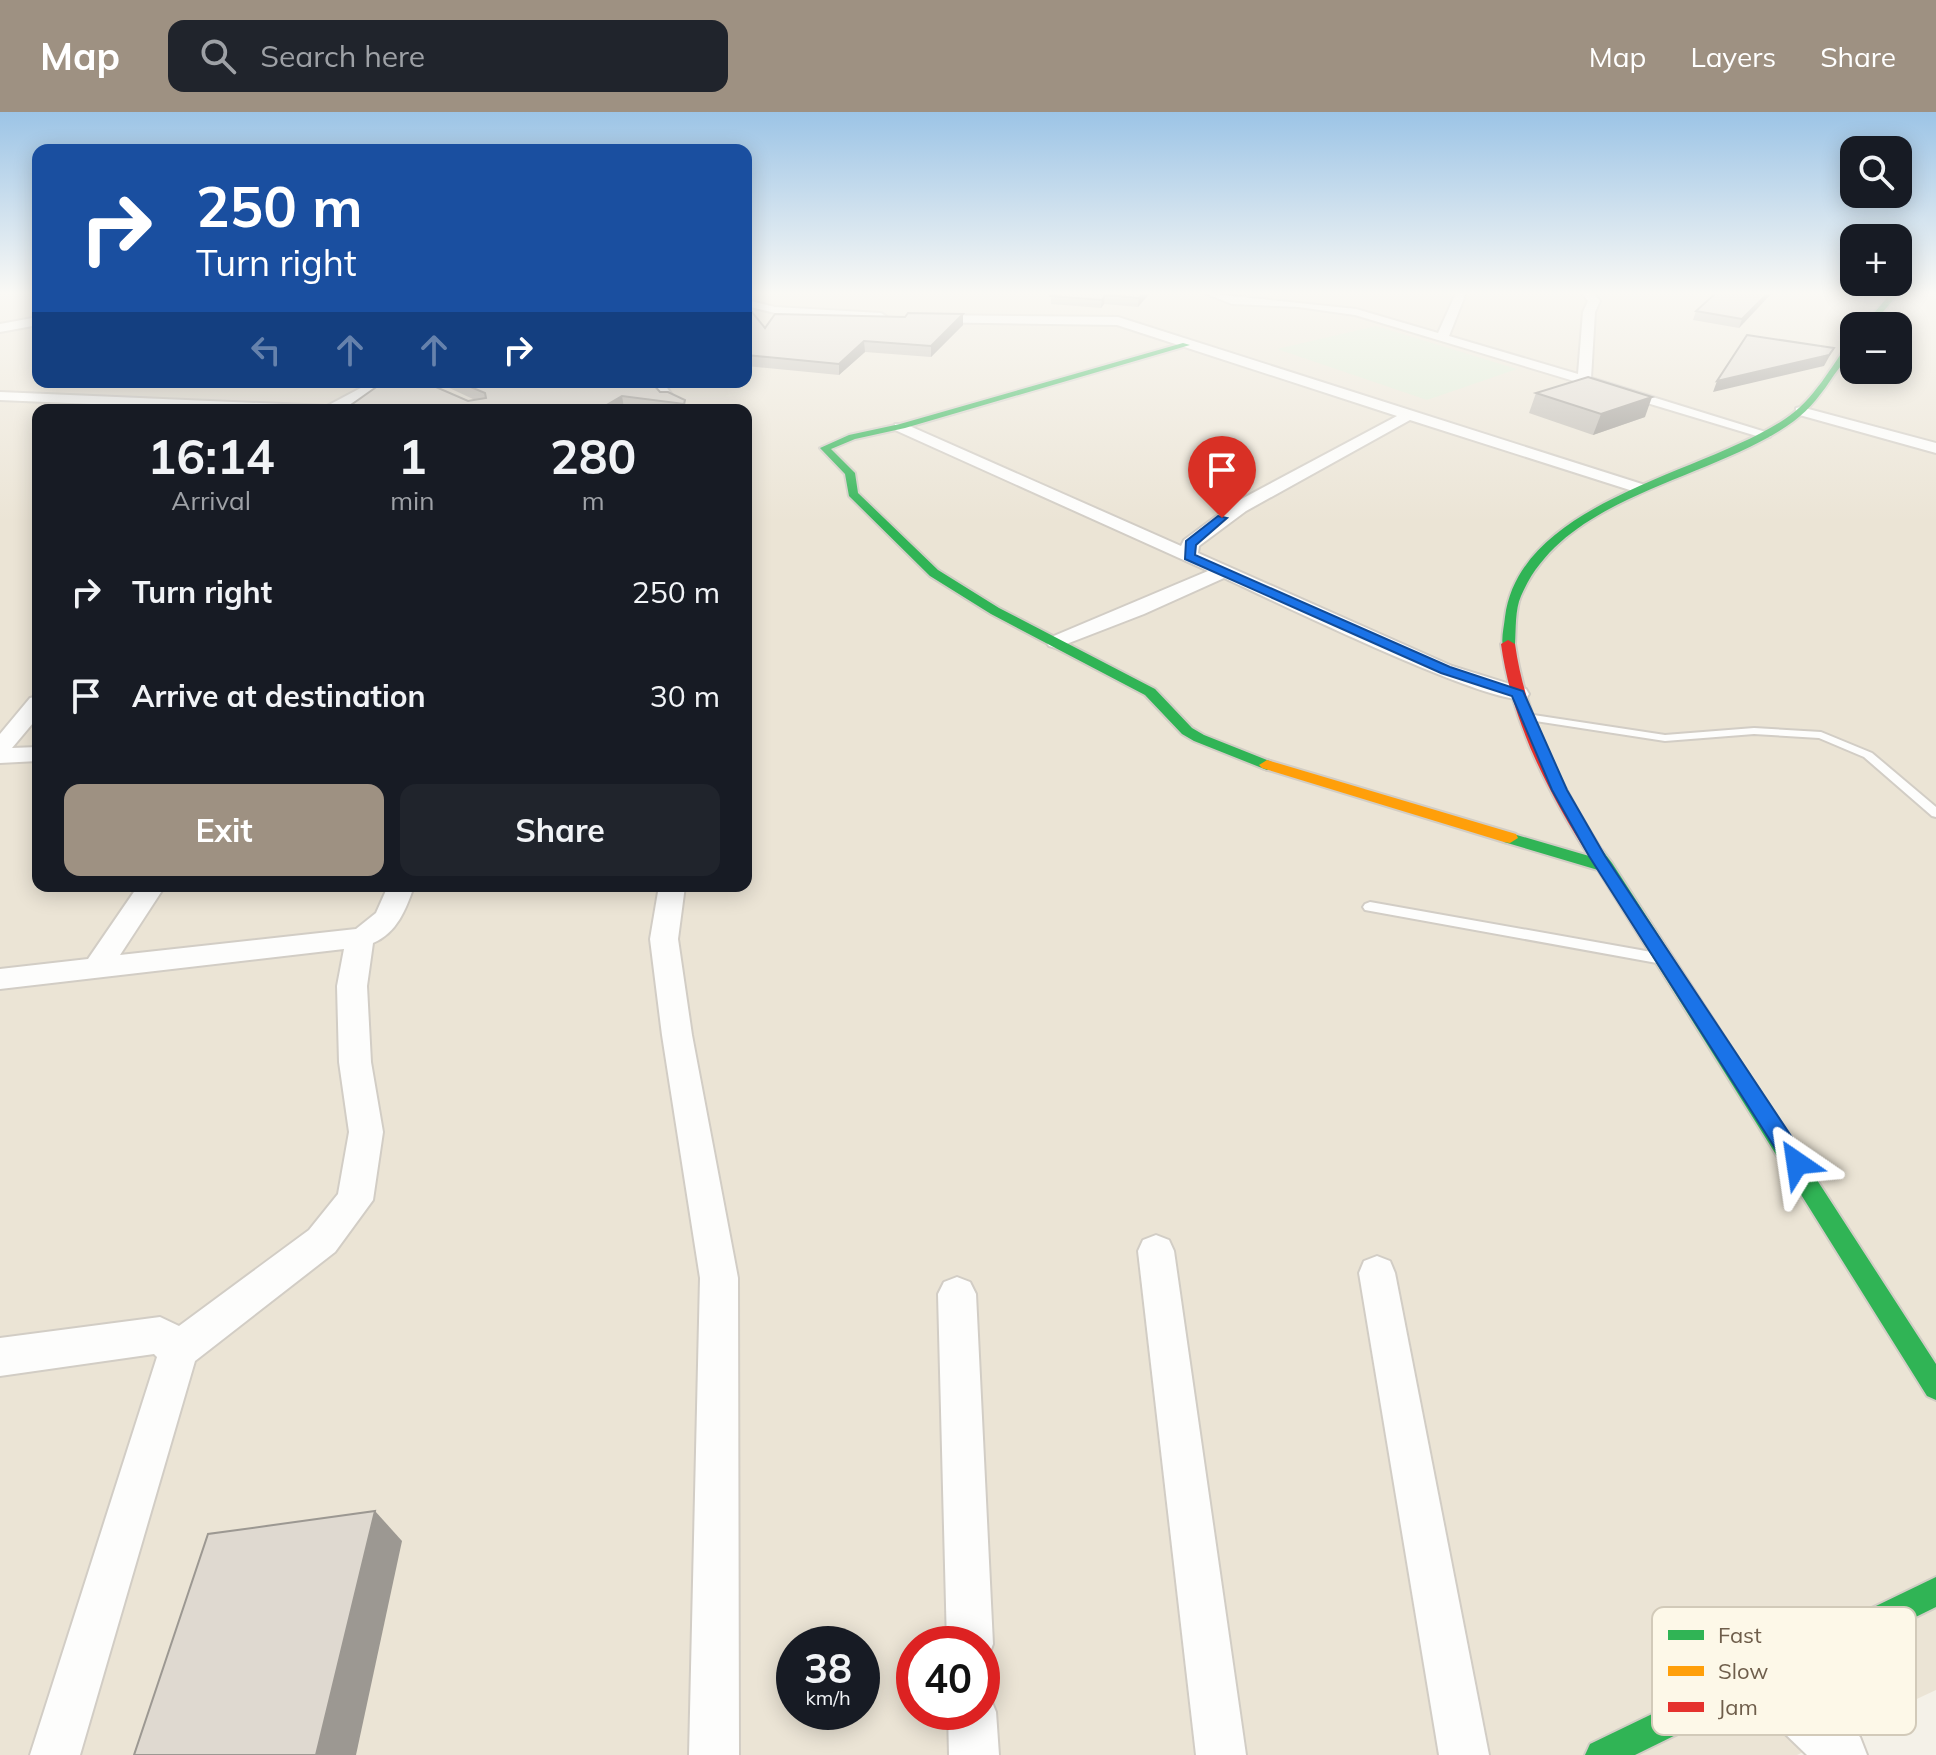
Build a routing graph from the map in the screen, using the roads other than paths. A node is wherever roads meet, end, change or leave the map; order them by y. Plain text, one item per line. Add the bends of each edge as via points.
1 (1093, 370) edge
2 (1263, 370) edge
3 (1549, 370) edge
4 (1585, 370) edge
5 (1836, 370) edge
6 (1584, 381) junction
7 (55, 388) edge
8 (369, 388) edge
9 (660, 388) edge
10 (0, 396) edge
11 (38, 397) junction
12 (667, 398) edge
13 (160, 404) edge
14 (341, 404) edge
15 (1801, 411) junction
16 (1408, 416) junction
17 (900, 427) junction
18 (1765, 434) junction
19 (1936, 448) edge
20 (1639, 488) junction
21 (1189, 556) junction
22 (1224, 571) junction
23 (1056, 642) junction
24 (1518, 694) junction
25 (32, 710) edge
26 (1527, 717) junction
27 (0, 748) edge
28 (32, 754) edge
29 (0, 756) edge
30 (1936, 813) edge
31 (1606, 867) junction
32 (148, 892) edge
33 (399, 892) edge
34 (671, 892) edge
35 (1370, 907) dead end
36 (360, 938) junction
37 (1665, 959) junction
38 (96, 969) junction
39 (0, 979) edge
40 (1156, 1251) dead end
41 (1377, 1273) dead end
42 (957, 1294) dead end
43 (179, 1350) junction
44 (0, 1357) edge
45 (1936, 1387) edge
46 (1909, 1586) dead end
47 (1936, 1592) edge
48 (1890, 1607) edge
49 (1902, 1607) edge
50 (969, 1626) edge
51 (973, 1730) edge
52 (1652, 1731) edge
53 (1821, 1735) edge
54 (55, 1755) edge
55 (714, 1755) edge
56 (974, 1755) edge
57 (1221, 1755) edge
58 (1464, 1755) edge
59 (1601, 1755) edge
60 (1842, 1755) edge

1 - 17 main road
2 - 16 street
3 - 6 street
4 - 6 street
5 - 15 main road
6 - 18 street
7 - 11 street
8 - 14 street
9 - 12 street
10 - 11 street
11 - 13 street
15 - 18 main road
15 - 19 street
16 - 20 street
16 - 21 street via 1222,518 1190,544
17 - 21 street
17 - 23 main road via 825,448 850,471 853,494 934,573
18 - 20 main road
20 - 24 main road via 1567,533 1521,583 1507,615
21 - 22 street
22 - 23 street
22 - 24 street via 1445,670
23 - 31 main road via 1150,692 1187,731 1223,748
24 - 26 main road
25 - 27 street
26 - 30 lane via 1665,738 1754,731 1821,735 1868,755
26 - 31 main road via 1559,790
28 - 29 street
31 - 37 main road
32 - 38 street
33 - 36 street via 387,923
34 - 55 street via 664,939 719,1278
35 - 37 lane
36 - 38 street
36 - 43 street via 352,986 355,1062 366,1132 355,1200 322,1241
37 - 45 main road
38 - 39 street
40 - 57 street
41 - 58 street
42 - 50 street
43 - 44 street via 160,1335
43 - 54 street
46 - 48 main road
47 - 49 main road
51 - 56 street
52 - 59 main road
53 - 60 street

